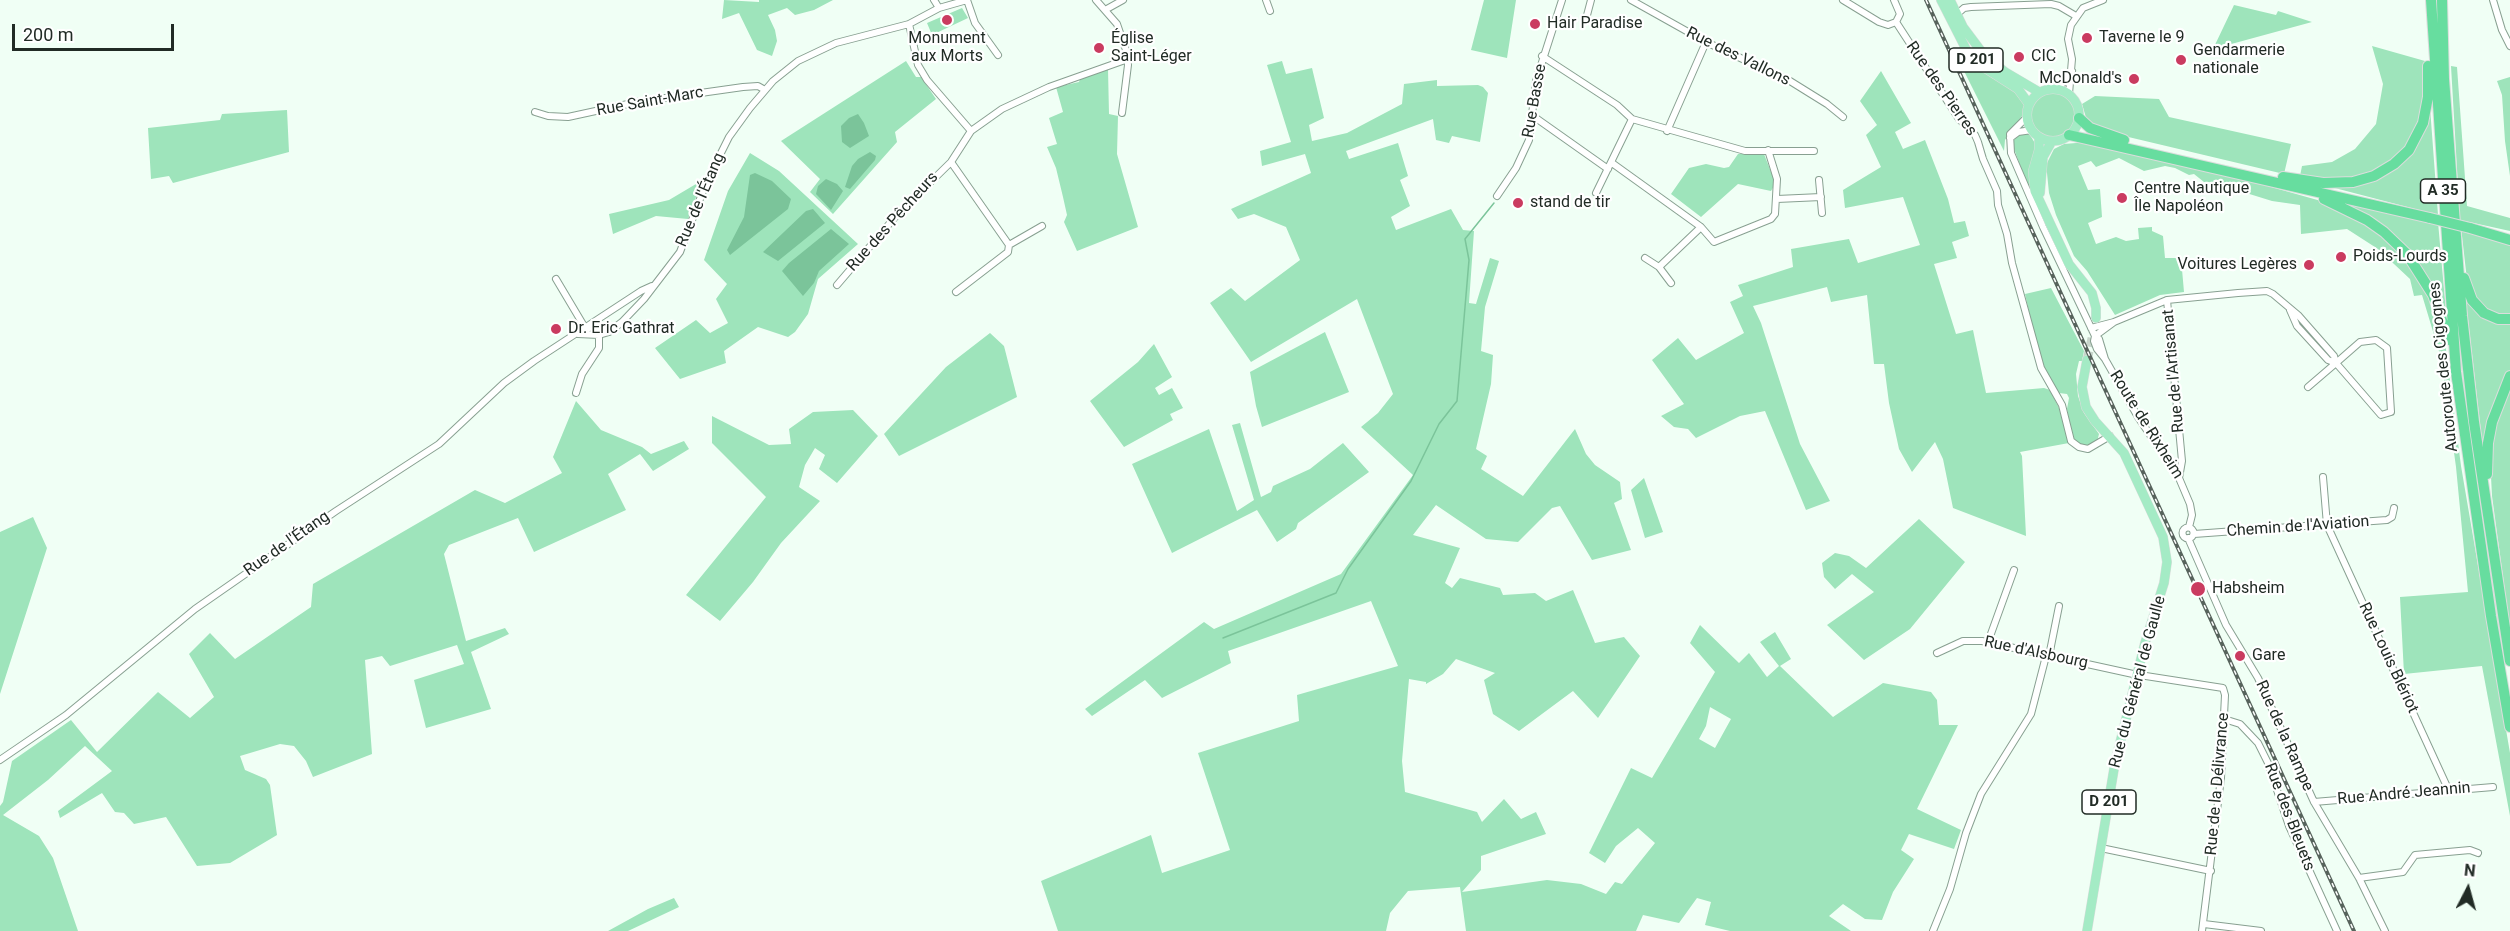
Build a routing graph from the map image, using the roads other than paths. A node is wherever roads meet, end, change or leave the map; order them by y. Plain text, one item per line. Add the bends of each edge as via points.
1 (934, 0) edge
2 (967, 0) edge
3 (1096, 0) edge
4 (1123, 0) edge
5 (1266, 0) edge
6 (1562, 0) edge
7 (1591, 0) edge
8 (1632, 0) edge
9 (1843, 0) edge
10 (1894, 0) edge
11 (1941, 0) edge
12 (1950, 0) edge
13 (2103, 0) edge
14 (2442, 0) edge
15 (2493, 0) edge
16 (2050, 2) edge
17 (2431, 5) edge
18 (939, 8) junction
19 (1105, 10) junction
20 (1270, 11) dead end
21 (1956, 15) junction
22 (2076, 16) junction
23 (1586, 19) dead end
24 (1896, 21) junction
25 (909, 24) junction
26 (1706, 42) junction
27 (2510, 46) edge
28 (998, 55) dead end
29 (1542, 57) junction
30 (1128, 59) junction
31 (2072, 71) junction
32 (2058, 89) junction
33 (765, 90) junction
34 (2039, 92) junction
35 (2069, 94) junction
36 (2029, 104) junction
37 (535, 112) dead end
38 (1122, 113) dead end
39 (1533, 116) junction
40 (1843, 117) dead end
41 (2027, 117) junction
42 (2079, 118) junction
43 (1632, 119) junction
44 (971, 131) junction
45 (1667, 131) junction
46 (2035, 134) junction
47 (2069, 135) junction
48 (2010, 139) junction
49 (2052, 141) junction
50 (1768, 150) junction
51 (1814, 151) dead end
52 (951, 162) junction
53 (1612, 163) junction
54 (1608, 170) junction
55 (2272, 178) junction
56 (1819, 180) dead end
57 (1596, 193) dead end
58 (1497, 196) dead end
59 (1821, 197) junction
60 (1777, 200) junction
61 (2043, 205) junction
62 (1822, 213) dead end
63 (1042, 226) dead end
64 (2470, 226) junction
65 (1701, 227) junction
66 (2510, 234) edge
67 (2510, 240) edge
68 (1009, 245) junction
69 (2456, 252) junction
70 (1645, 258) dead end
71 (1659, 267) junction
72 (556, 279) dead end
73 (1671, 283) dead end
74 (837, 285) dead end
75 (652, 286) junction
76 (956, 292) dead end
77 (2167, 300) junction
78 (610, 313) junction
79 (2096, 318) tunnel mouth
80 (2510, 319) edge
81 (2114, 322) junction
82 (618, 326) junction
83 (586, 328) junction
84 (2091, 328) junction
85 (578, 334) junction
86 (596, 334) junction
87 (2095, 336) junction
88 (2087, 360) tunnel mouth
89 (2336, 363) junction
90 (2456, 372) junction
91 (2510, 376) edge
92 (2308, 387) dead end
93 (576, 393) dead end
94 (2110, 436) junction
95 (2322, 477) dead end
96 (2179, 478) junction
97 (2394, 508) dead end
98 (2327, 525) junction
99 (2189, 527) junction
100 (2191, 536) junction
101 (2491, 543) junction
102 (2014, 570) dead end
103 (2059, 606) dead end
104 (1988, 642) junction
105 (1937, 653) dead end
106 (2047, 656) junction
107 (2510, 661) edge
108 (2137, 675) junction
109 (2224, 719) junction
110 (2510, 727) edge
111 (0, 760) edge
112 (2493, 787) dead end
113 (2449, 791) junction
114 (2314, 802) junction
115 (2101, 848) junction
116 (2478, 853) dead end
117 (2211, 871) junction
118 (2359, 878) junction
119 (2204, 924) junction
120 (1933, 931) edge
121 (2087, 931) edge
122 (2202, 931) edge
123 (2261, 931) edge
124 (2337, 931) edge
125 (2385, 931) edge

1 - 18 street
2 - 18 street, Rue de l'Étang
2 - 28 street via 975,23
3 - 19 street
4 - 19 street
5 - 20 street
6 - 29 street, Rue Basse
7 - 23 street
8 - 26 street, Rue des Vallons
9 - 24 street via 1879,22 1888,25
10 - 24 street via 1900,14
11 - 36 main road, D 201 via 1967,51 1982,66 2018,89
12 - 21 main road, D 201
13 - 22 street via 2086,6
14 - 69 highway, Autoroute des Cigognes / A 35
15 - 27 street
16 - 21 street via 1971,7
16 - 22 street
17 - 55 highway via 2426,112 2414,142 2402,158 2385,171 2353,182
17 - 90 highway, Autoroute des Cigognes / A 35
18 - 25 street, Rue de l'Étang
19 - 30 street via 1117,24
21 - 34 main road, D 201 via 1971,40 1992,62
22 - 31 street via 2068,39
24 - 94 street, Rue des Pierres via 1978,142 1997,190 2037,355 2062,405 2070,438 2074,445 2091,448
25 - 33 street, Rue de l'Étang via 845,40 819,51 798,62
25 - 44 street via 918,65
26 - 40 street, Rue des Vallons via 1790,81
26 - 45 street
29 - 39 street, Rue Basse
29 - 43 street via 1617,105
30 - 38 street
30 - 44 street via 1002,109
31 - 32 street
31 - 35 street
32 - 34 main road
32 - 35 main road
33 - 37 street, Rue Saint-Marc via 758,86 743,87 637,102 568,117
33 - 75 street, Rue de l'Étang via 729,137 706,183 683,246
34 - 36 main road
35 - 42 main road via 2077,103
36 - 41 main road
39 - 54 street
39 - 58 street, Rue Basse via 1529,140
41 - 46 main road
41 - 48 street via 2013,129
42 - 47 main road
42 - 55 highway via 2090,129 2129,142
43 - 45 street
43 - 53 street
44 - 52 street, Rue des Pêcheurs
45 - 50 street via 1745,152
46 - 48 street via 2018,132
46 - 49 main road
46 - 61 main road via 2033,181
47 - 49 main road
47 - 55 highway
48 - 84 street, Route de Rixheim via 2015,164
49 - 61 main road via 2041,166
50 - 51 street
50 - 60 street via 1777,179
52 - 68 street
52 - 74 street, Rue des Pêcheurs via 889,224
53 - 54 street
53 - 65 street
54 - 57 street
55 - 64 highway, bridge
55 - 90 highway via 2347,209 2384,232 2407,254 2439,308
56 - 59 street
59 - 60 street
59 - 62 street
60 - 65 street via 1771,219 1714,242
61 - 79 main road via 2069,264 2092,293
63 - 68 street
64 - 66 highway
64 - 67 highway
65 - 71 street
68 - 76 street via 1008,252
69 - 80 highway via 2468,293 2477,307 2491,317
69 - 101 highway, Autoroute des Cigognes / A 35
70 - 71 street
71 - 73 street
72 - 83 street
75 - 78 street, Rue de l'Étang
75 - 82 street, Rue de l'Étang
77 - 81 street
77 - 89 street via 2267,291 2298,315
77 - 96 street, Rue de l'Artisanat via 2182,461
78 - 82 street
78 - 83 street, Rue de l'Étang
81 - 84 street
81 - 87 street
82 - 86 street, Rue de l'Étang
83 - 85 street, Rue de l'Étang
83 - 86 street
84 - 87 street, Route de Rixheim
85 - 86 street, Rue de l'Étang
85 - 111 street, Rue de l'Étang via 513,377 439,444 195,609 66,715
86 - 93 street via 599,348 582,374
87 - 96 street, Route de Rixheim via 2097,349
88 - 94 main road, D 201 via 2083,399 2091,416
89 - 89 street via 2360,342 2376,340 2387,348 2391,412 2381,416
89 - 92 street
90 - 110 highway, Autoroute des Cigognes / A 35
91 - 101 highway via 2495,411 2488,444
94 - 108 main road, Rue du Général de Gaulle / D 201 via 2124,453 2164,541 2167,557 2164,584
95 - 98 street, Rue Louis Blériot
96 - 99 street, Route de Rixheim via 2190,504
97 - 98 street, Chemin de l'Aviation via 2387,520
98 - 100 street, Chemin de l'Aviation
98 - 113 street, Rue Louis Blériot
99 - 100 street, Rue de la Rampe
99 - 100 street, Route de Rixheim via 2183,532
100 - 114 street, Rue de la Rampe via 2226,625 2258,678
101 - 107 highway, Autoroute des Cigognes / A 35
102 - 104 street
103 - 106 street
104 - 105 street, Rue d'Alsbourg via 1964,641
104 - 106 street, Rue d'Alsbourg
106 - 108 street, Rue d'Alsbourg
106 - 120 street via 2031,714 1982,794
108 - 109 street, Rue de la Délivrance via 2222,687
108 - 115 main road, Rue du Général de Gaulle / D 201 via 2115,764
109 - 117 street, Rue de la Délivrance
109 - 124 street, Rue des Bleuets via 2240,724 2258,743 2289,826
112 - 113 street, Rue André Jeannin
113 - 114 street, Rue André Jeannin
114 - 118 street, Rue de la Rampe
115 - 117 street
115 - 121 main road, Rue du Général de Gaulle / D 201
116 - 118 street via 2470,850 2415,855 2403,872
117 - 119 street, Rue de la Délivrance
118 - 125 street, Rue de la Rampe
119 - 122 street, Rue de la Délivrance
119 - 123 street

